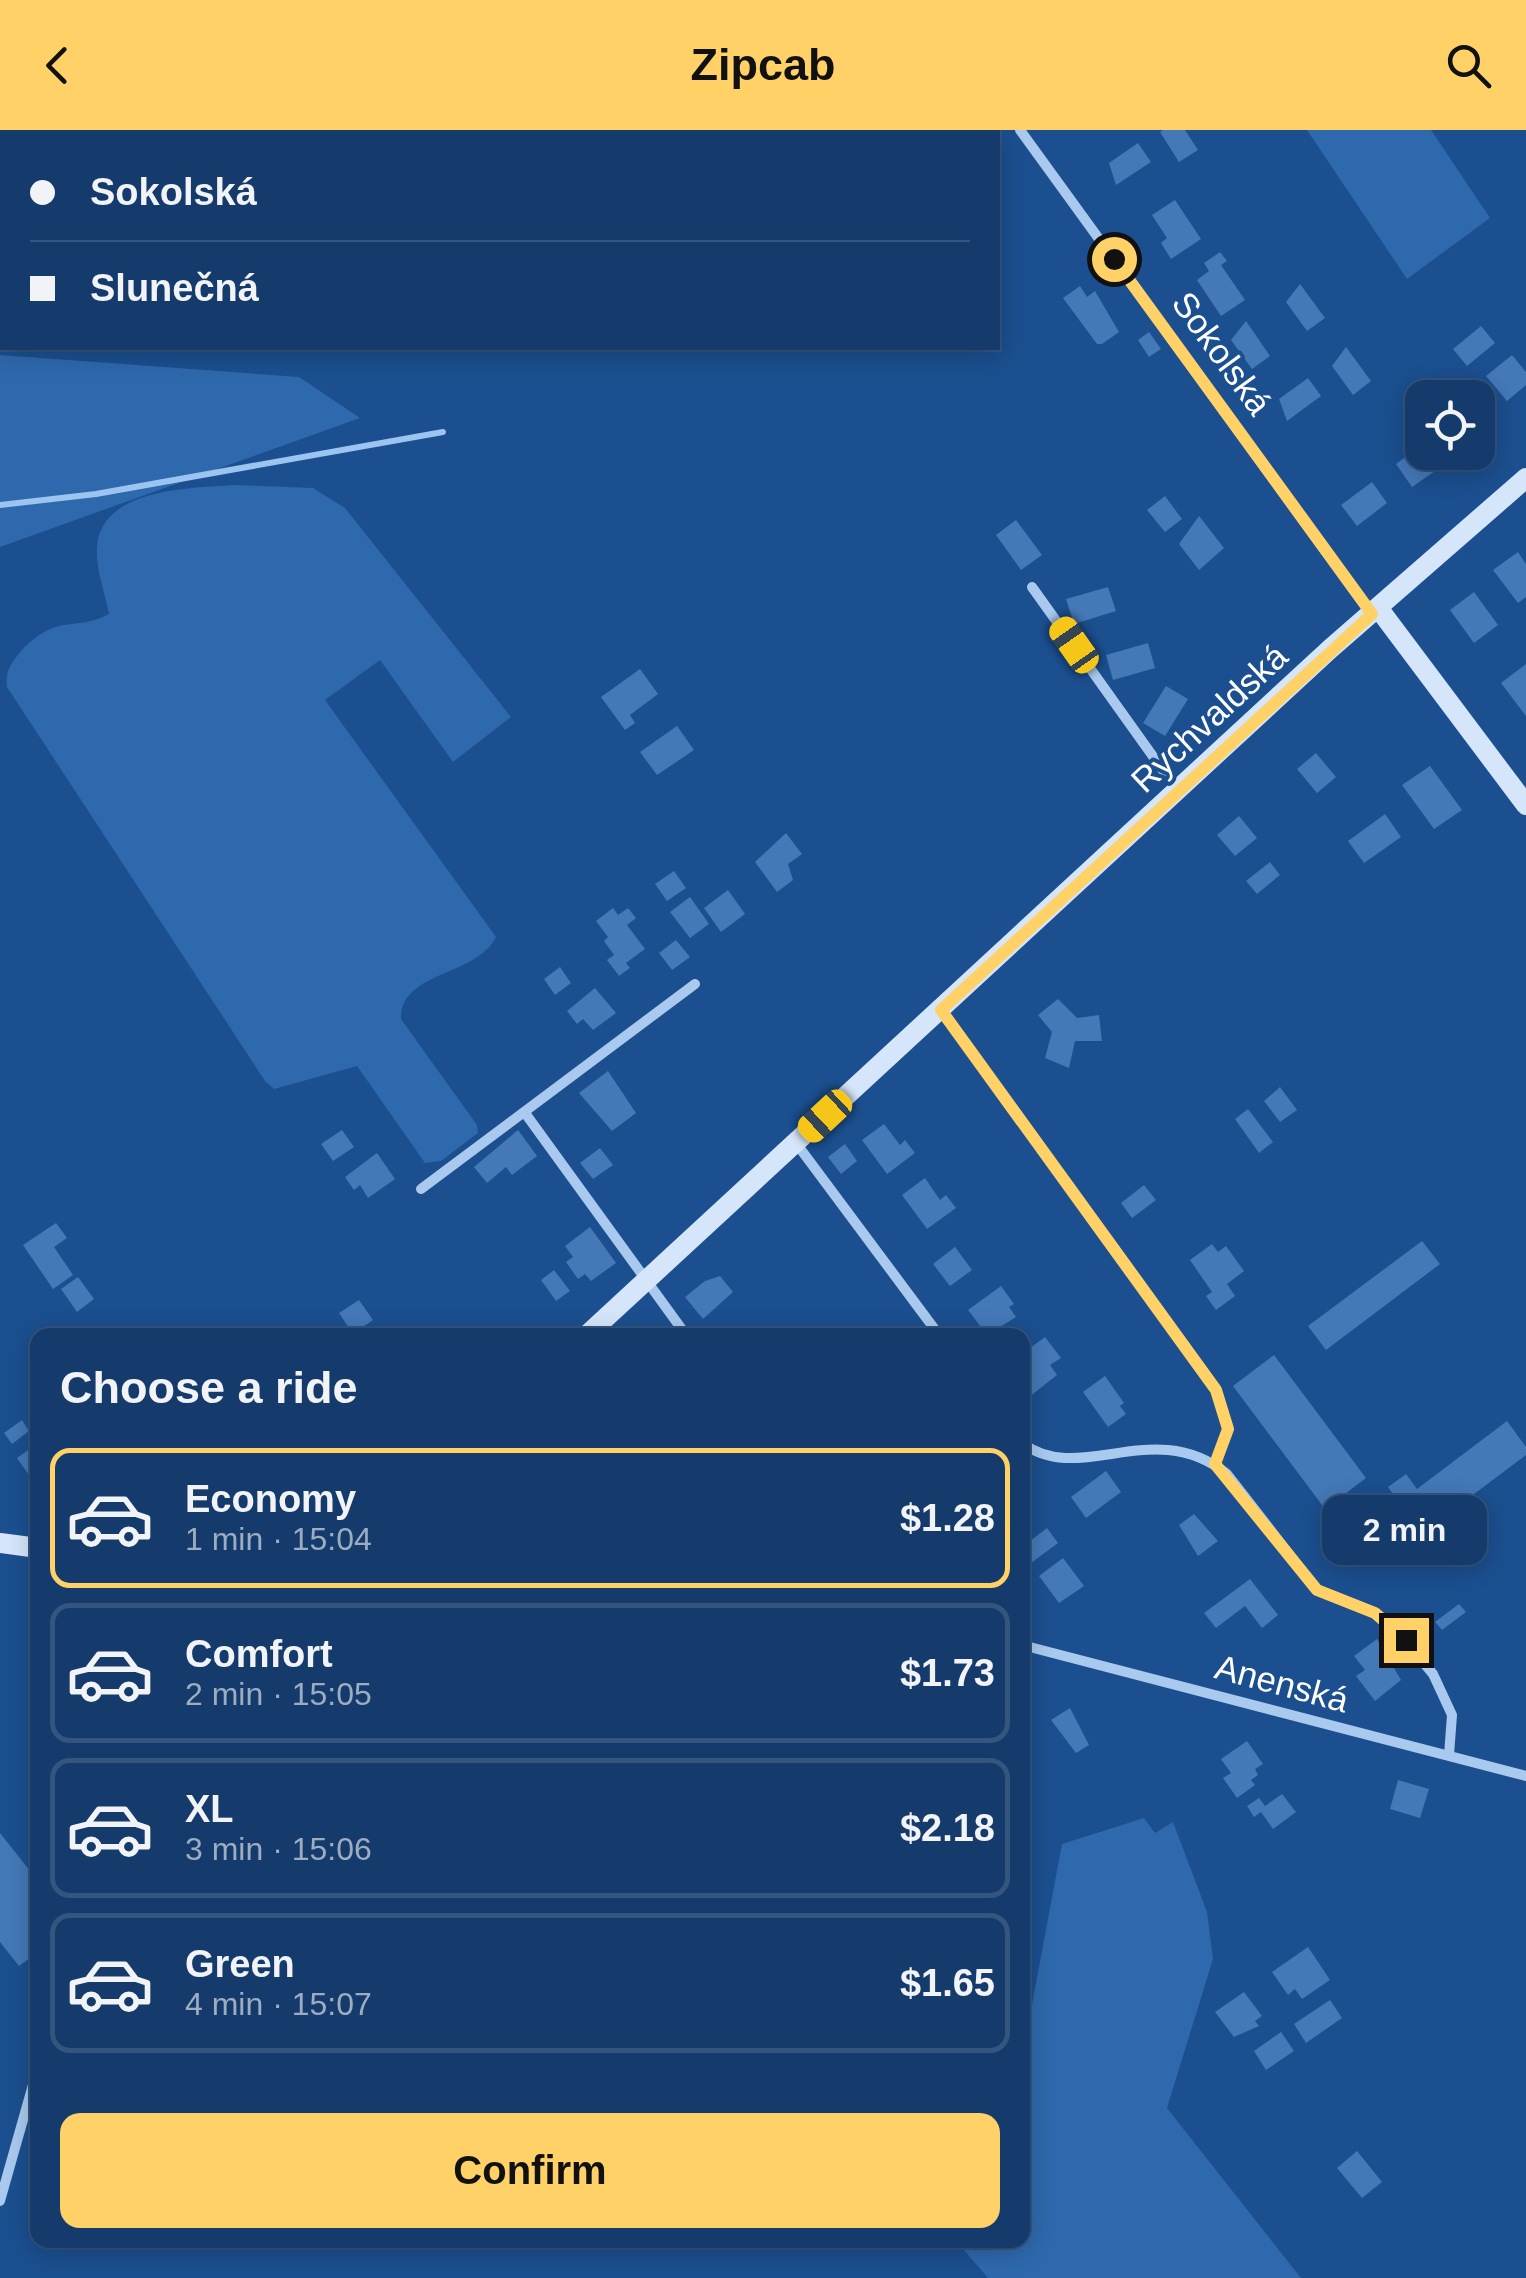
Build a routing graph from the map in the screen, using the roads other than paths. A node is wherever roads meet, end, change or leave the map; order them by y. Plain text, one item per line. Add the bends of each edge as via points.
1 (1020, 130) edge
2 (1526, 478) edge
3 (1032, 587) dead end
4 (1375, 612) junction
5 (1178, 790) junction
6 (1526, 805) edge
7 (695, 984) dead end
8 (941, 1010) junction
9 (525, 1113) junction
10 (796, 1143) junction
11 (421, 1189) dead end
12 (645, 1281) junction
13 (594, 1328) edge
14 (681, 1328) edge
15 (935, 1328) edge
16 (1030, 1448) edge
17 (1215, 1464) junction
18 (0, 1543) edge
19 (30, 1547) edge
20 (1030, 1648) edge
21 (1449, 1756) junction
22 (1526, 1776) edge
23 (30, 2095) edge
24 (0, 2201) edge

1 - 4 street, Sokolská
2 - 4 street, Rychvaldská
3 - 5 street
4 - 5 street, Rychvaldská
4 - 6 street, Sokolská
5 - 8 street, Rychvaldská
7 - 9 street
8 - 10 street, Rychvaldská
8 - 17 street via 1216,1390 1228,1429
9 - 11 street
9 - 12 street
10 - 12 street, Rychvaldská
10 - 15 street
12 - 13 street, Rychvaldská
12 - 14 street
16 - 17 street via 1069,1458 1173,1448
17 - 21 street via 1317,1590 1375,1613 1415,1651 1445,1693 1452,1716
18 - 19 street
20 - 21 street, Anenská
21 - 22 street, Anenská
23 - 24 street

